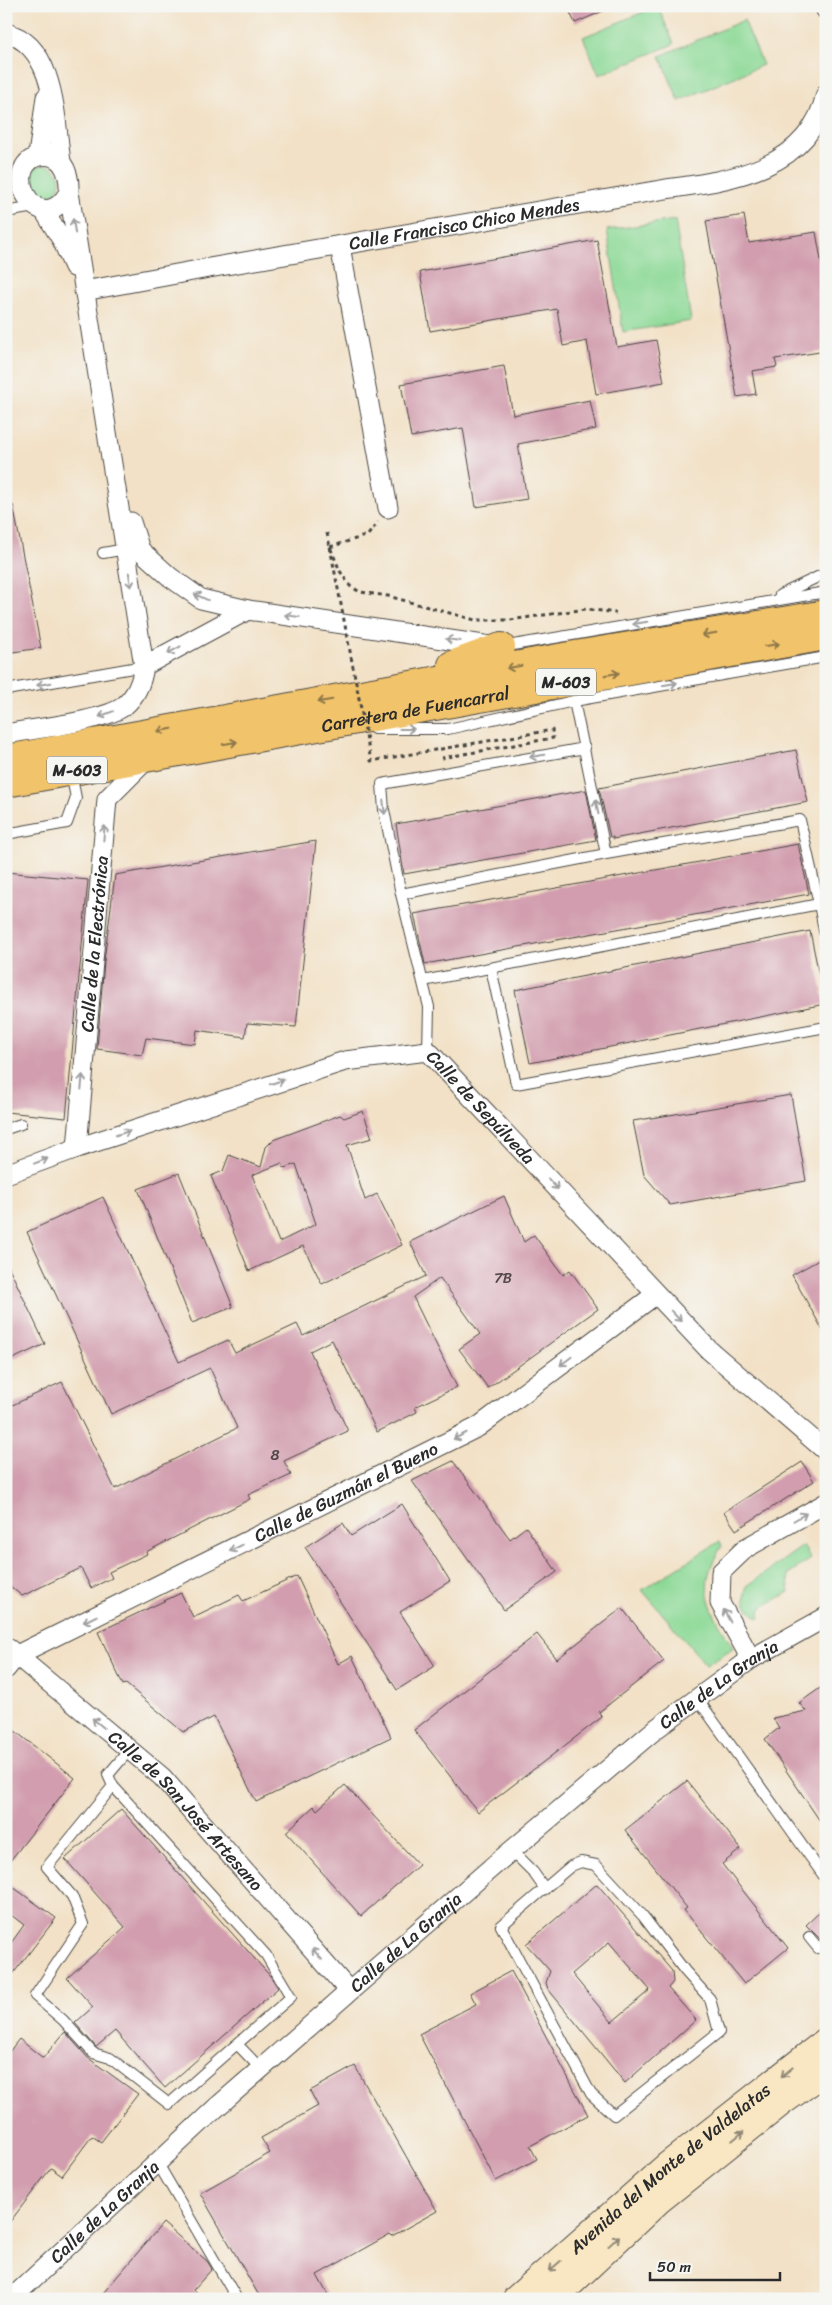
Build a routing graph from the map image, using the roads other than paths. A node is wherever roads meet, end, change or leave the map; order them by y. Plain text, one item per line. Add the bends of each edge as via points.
1 (824, 6) edge
2 (826, 10) edge
3 (6, 33) edge
4 (48, 78) junction
5 (824, 106) edge
6 (38, 156) junction
7 (61, 162) junction
8 (69, 192) junction
9 (38, 208) junction
10 (6, 212) edge
11 (340, 246) junction
12 (84, 291) junction
13 (113, 462) junction
14 (388, 508) road end
15 (126, 549) junction
16 (103, 553) dead end
17 (826, 573) edge
18 (826, 592) edge
19 (766, 601) junction
20 (248, 610) junction
21 (826, 614) edge
22 (826, 636) edge
23 (501, 647) junction
24 (826, 657) edge
25 (144, 666) junction
26 (6, 690) edge
27 (373, 693) junction
28 (574, 701) junction
29 (306, 729) junction
30 (6, 734) edge
31 (585, 748) junction
32 (148, 758) junction
33 (6, 759) edge
34 (71, 771) junction
35 (6, 783) edge
36 (6, 834) edge
37 (606, 854) junction
38 (401, 894) junction
39 (819, 904) junction
40 (826, 941) edge
41 (491, 968) junction
42 (422, 981) junction
43 (826, 1028) edge
44 (428, 1051) junction
45 (21, 1124) dead end
46 (6, 1129) edge
47 (76, 1148) junction
48 (6, 1174) edge
49 (655, 1295) junction
50 (826, 1451) edge
51 (826, 1503) edge
52 (826, 1617) edge
53 (10, 1657) edge
54 (751, 1659) junction
55 (697, 1698) junction
56 (130, 1750) junction
57 (113, 1786) junction
58 (511, 1850) junction
59 (826, 1879) edge
60 (545, 1890) junction
61 (809, 1937) dead end
62 (826, 1943) edge
63 (349, 1991) junction
64 (826, 2042) edge
65 (237, 2044) junction
66 (261, 2069) junction
67 (826, 2070) edge
68 (157, 2162) junction
69 (11, 2299) edge
70 (237, 2299) edge
71 (517, 2299) edge
72 (553, 2299) edge

1 - 2 street
3 - 4 street via 35,50
4 - 6 street
4 - 7 street
5 - 11 street, Calle Francisco Chico Mendes via 803,140 786,157 760,170 715,182
6 - 7 street
6 - 9 street via 22,166 17,180 21,196
7 - 8 street via 70,178
8 - 9 street via 57,206
12 -> 8 street
9 - 10 lane
9 - 12 street via 62,240
11 - 12 street, Calle Francisco Chico Mendes
11 - 14 street
12 - 13 street
13 - 15 street
20 -> 13 street via 201,599 140,550
15 - 16 lane
15 -> 25 street
17 - 19 lane
18 - 19 lane
19 -> 23 lane
23 -> 20 street
20 -> 25 street
21 -> 27 highway, Carretera de Fuencarral / M-603 via 569,656
29 -> 22 highway, Carretera de Fuencarral / M-603
23 - 27 highway
28 -> 24 lane
25 -> 26 lane
25 -> 30 street via 141,684 123,707 92,719
27 -> 33 highway, Carretera de Fuencarral / M-603
29 -> 28 lane via 448,729
28 - 31 lane
32 -> 29 highway, Carretera de Fuencarral / M-603
37 -> 31 lane
31 -> 38 lane via 382,784
32 - 34 highway, Carretera de Fuencarral / M-603
47 -> 32 street, Calle de la Electrónica via 107,799
34 - 35 highway, Carretera de Fuencarral / M-603
34 - 36 lane via 76,798 67,823
37 - 38 lane
37 - 39 lane via 800,820
38 - 42 lane
39 - 40 lane
39 - 41 lane
41 - 42 lane
41 - 43 lane via 516,1084
42 - 44 lane via 429,1007
47 -> 44 street, Calle de Sepúlveda via 345,1060
44 -> 49 street, Calle de Sepúlveda
45 - 46 lane
48 -> 47 street, Calle de Sepúlveda
49 -> 50 street, Calle de Sepúlveda via 709,1350
49 -> 53 street, Calle de Guzmán el Bueno via 478,1427
54 -> 51 street via 720,1603 721,1572 746,1548
52 - 54 street, Calle de La Granja
56 -> 53 street, Calle de San José Artesano
54 - 55 street, Calle de La Granja
55 - 58 street, Calle de La Granja
55 - 59 lane
56 - 57 lane via 108,1775
63 -> 56 street, Calle de San José Artesano via 162,1777
57 - 65 lane via 266,1955 291,1997
57 - 65 lane via 47,1867 72,1896 83,1924 35,1996 63,2020 93,2053 110,2058 168,2104
58 - 60 lane via 533,1872
58 - 63 street, Calle de La Granja
60 - 60 lane via 500,1926 591,2094 614,2115 719,2032 710,1999 596,1864 581,1862 571,1866
61 - 62 lane via 818,1948
63 - 66 street, Calle de La Granja
64 -> 71 street, Avenida del Monte de Valdelatas via 668,2166
65 - 66 lane
66 - 68 street, Calle de La Granja
72 -> 67 street, Avenida del Monte de Valdelatas via 658,2200
68 - 69 street, Calle de La Granja
68 - 70 lane

